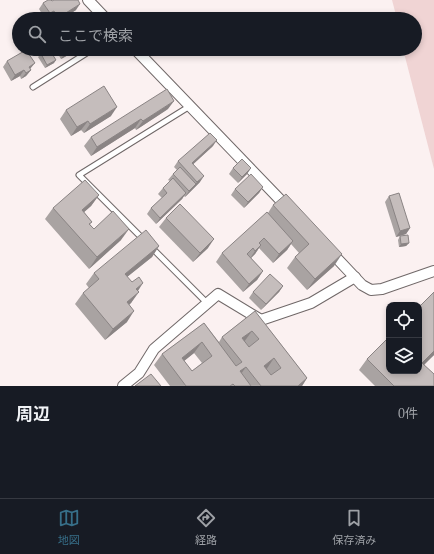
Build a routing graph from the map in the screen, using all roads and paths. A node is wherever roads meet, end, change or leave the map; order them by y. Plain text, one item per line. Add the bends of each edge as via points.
1 (88, 0) edge
2 (99, 12) edge
3 (82, 56) edge
4 (142, 56) edge
5 (33, 87) dead end
6 (190, 106) junction
7 (295, 214) edge
8 (322, 243) edge
9 (434, 271) edge
10 (355, 277) junction
11 (207, 303) junction
12 (123, 386) edge

1 - 2 street
3 - 5 lane
4 - 6 street
6 - 7 street
6 - 11 lane via 79,175
8 - 10 street
9 - 10 street via 382,290 371,290
10 - 11 street via 311,303 261,320 218,294
11 - 12 street via 154,349 139,373

